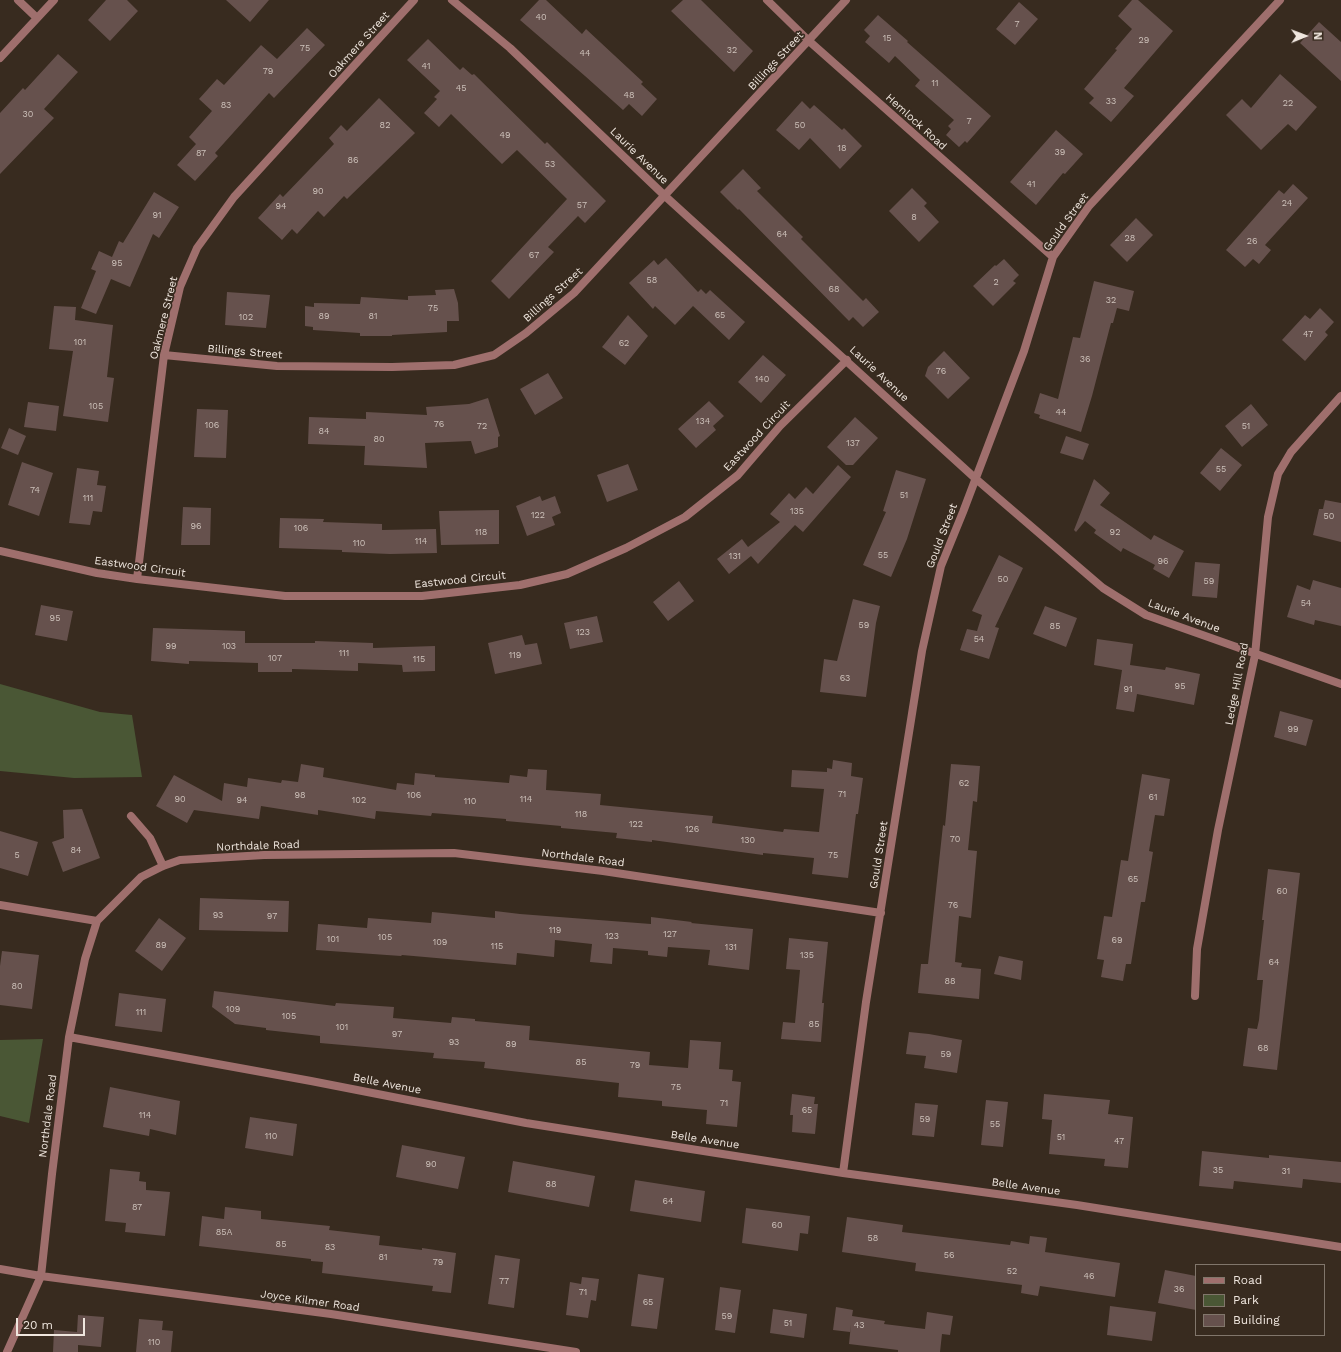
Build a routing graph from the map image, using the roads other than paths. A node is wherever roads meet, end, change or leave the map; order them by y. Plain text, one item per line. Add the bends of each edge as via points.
1 (18, 0) edge
2 (54, 0) edge
3 (414, 0) edge
4 (452, 0) edge
5 (767, 0) edge
6 (846, 0) edge
7 (1280, 0) edge
8 (37, 18) junction
9 (809, 41) junction
10 (0, 58) edge
11 (665, 196) junction
12 (1053, 257) junction
13 (164, 355) junction
14 (847, 360) junction
15 (1341, 396) edge
16 (976, 478) junction
17 (0, 551) edge
18 (136, 579) junction
19 (1255, 655) junction
20 (1341, 684) edge
21 (131, 816) dead end
22 (163, 866) junction
23 (0, 905) edge
24 (881, 913) junction
25 (97, 920) junction
26 (1195, 996) dead end
27 (69, 1037) junction
28 (843, 1173) junction
29 (1341, 1247) edge
30 (0, 1269) edge
31 (41, 1276) junction
32 (8, 1352) edge
33 (576, 1352) edge

1 - 8 street
2 - 8 street
3 - 13 street, Oakmere Street via 234,197 197,248 180,286
4 - 11 street, Laurie Avenue via 510,48
5 - 9 street, Hemlock Road
6 - 9 street, Billings Street
7 - 12 street, Gould Street via 1089,206
8 - 10 street
9 - 11 street, Billings Street
9 - 12 street, Hemlock Road
11 - 13 street, Billings Street via 574,293 526,334 494,355 454,365 384,367 277,366
11 - 14 street, Laurie Avenue
12 - 16 street, Gould Street via 1024,351
13 - 18 street, Oakmere Street
14 - 16 street, Laurie Avenue
14 - 18 street, Eastwood Circuit via 780,426 738,475 685,516 626,548 567,574 520,585 422,596 285,596
15 - 19 street, Ledge Hill Road via 1290,452 1278,474 1268,517
16 - 19 street, Laurie Avenue via 1103,588 1146,615
16 - 24 street, Gould Street via 941,566 922,651
17 - 18 street, Eastwood Circuit
19 - 20 street, Laurie Avenue
19 - 26 street, Ledge Hill Road via 1218,830 1197,949
21 - 22 street via 150,838
22 - 24 street, Northdale Road via 180,860 264,855 454,853 604,871
22 - 25 street, Northdale Road via 141,877
23 - 25 street
24 - 28 street, Gould Street
25 - 27 street, Northdale Road via 85,959
27 - 28 street, Belle Avenue via 526,1123
27 - 31 street, Northdale Road
28 - 29 street, Belle Avenue via 1077,1205
30 - 31 street, Joyce Kilmer Road
31 - 32 street, Northdale Road
31 - 33 street, Joyce Kilmer Road via 331,1314

